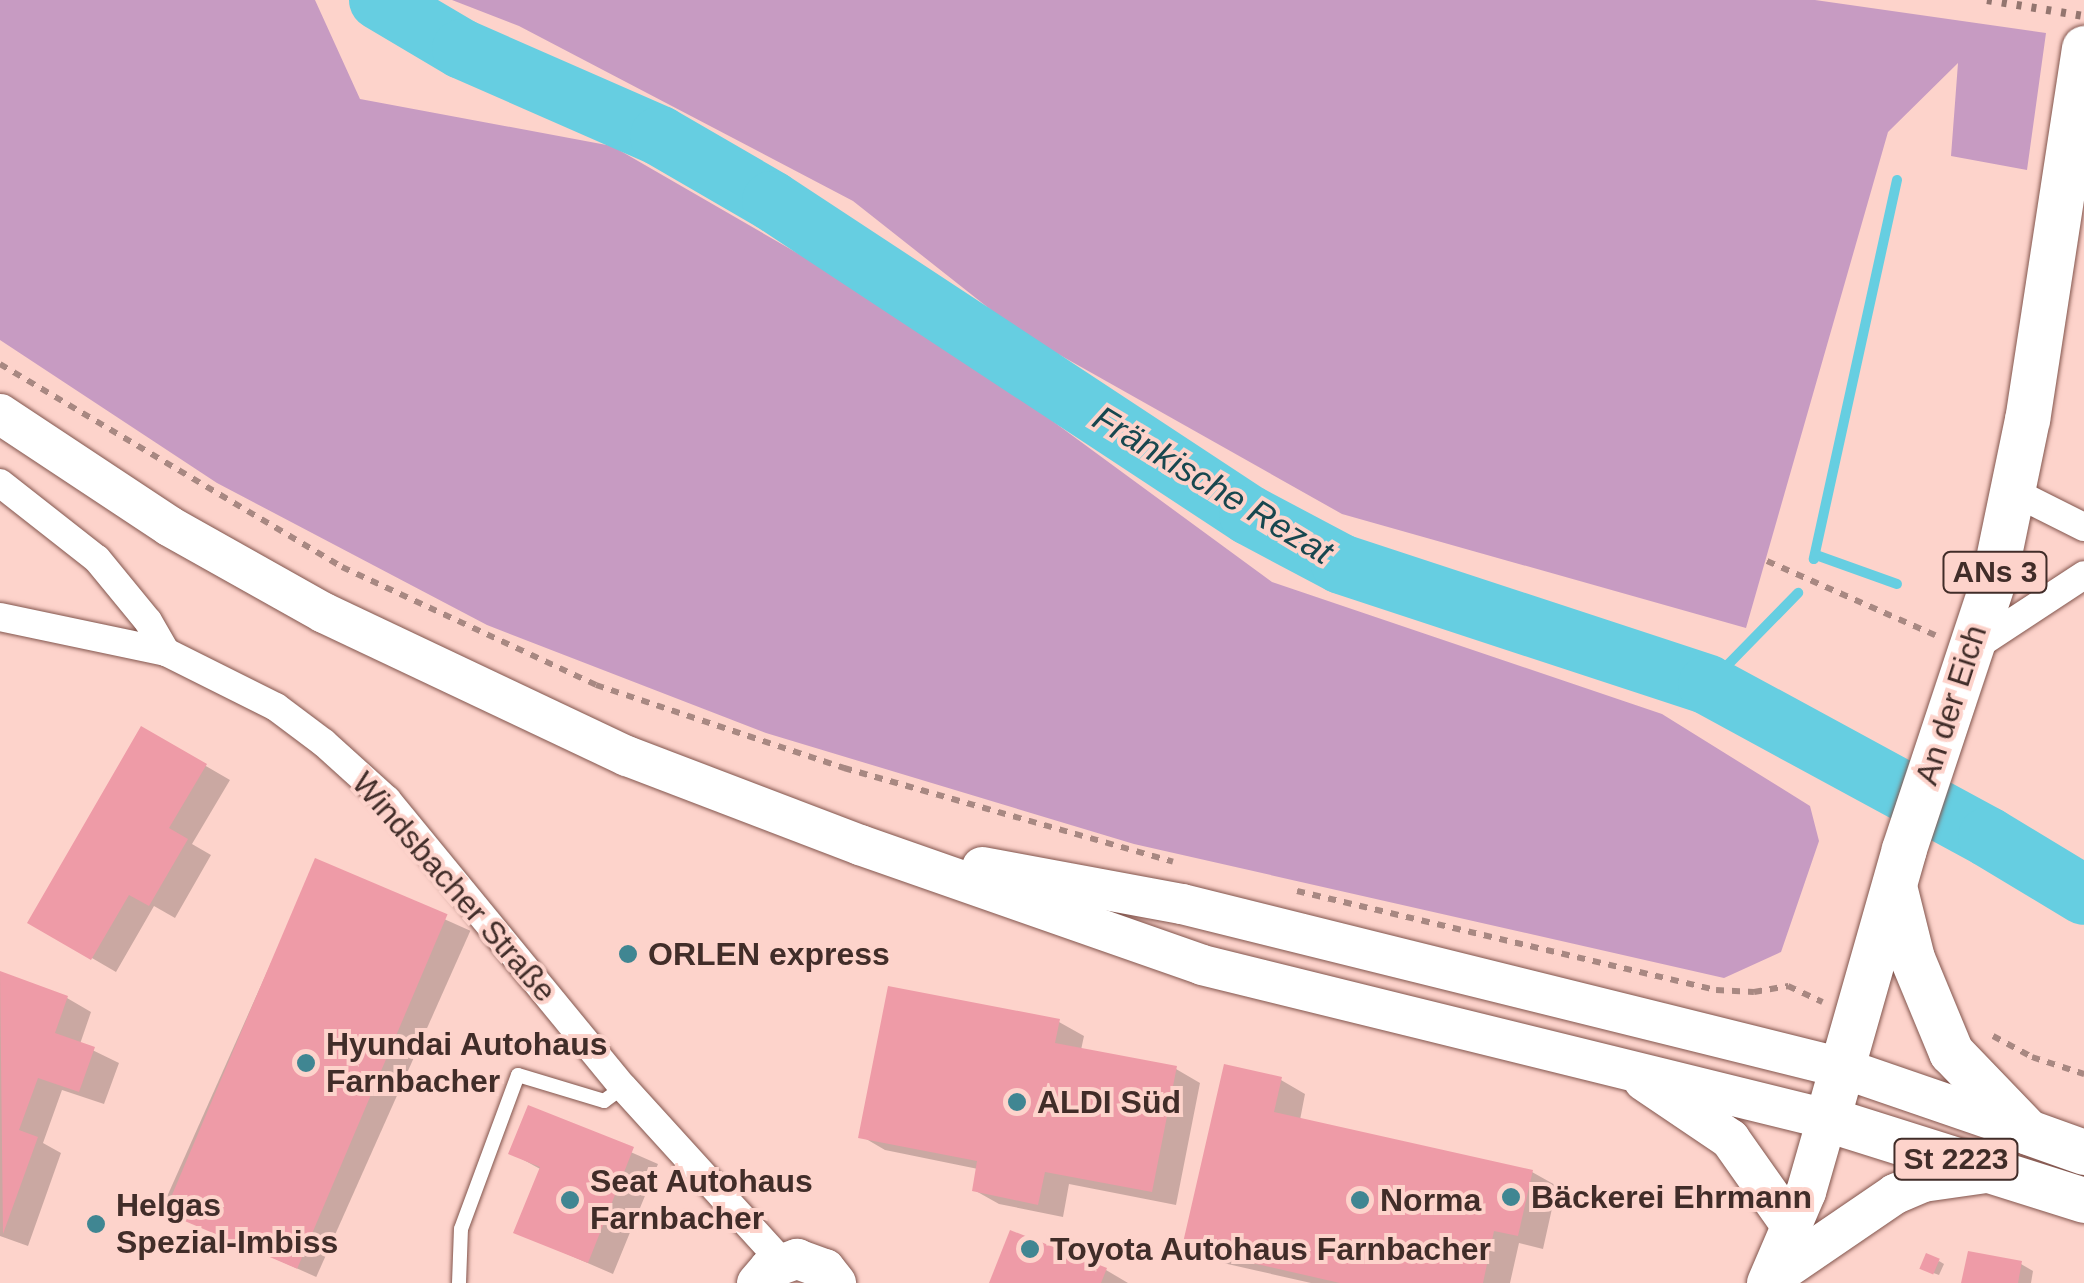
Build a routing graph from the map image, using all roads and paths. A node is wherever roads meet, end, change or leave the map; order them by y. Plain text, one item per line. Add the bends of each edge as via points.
1 (2084, 48) edge
2 (0, 364) edge
3 (0, 414) edge
4 (0, 483) edge
5 (2014, 492) junction
6 (2084, 527) edge
7 (1767, 561) dead end
8 (2084, 576) edge
9 (0, 618) edge
10 (1969, 650) junction
11 (166, 652) junction
12 (860, 845) junction
13 (1185, 865) dead end
14 (1899, 868) junction
15 (1280, 887) dead end
16 (1788, 986) dead end
17 (1622, 1066) junction
18 (1842, 1068) junction
19 (623, 1087) junction
20 (1827, 1119) junction
21 (2028, 1132) junction
22 (2084, 1152) edge
23 (1993, 1172) junction
24 (2084, 1200) edge
25 (1792, 1227) junction
26 (769, 1272) edge
27 (1768, 1282) edge
28 (458, 1283) edge
29 (836, 1283) edge

1 - 5 main road, An der Eich / ANs 3
2 - 13 path via 342,567 596,685 844,768
3 - 12 main road, St 2223 via 169,526 371,638 627,756
4 - 11 street via 97,559
5 - 6 street
5 - 10 main road, An der Eich / ANs 3
7 - 10 path
8 - 10 street
9 - 11 street, Windsbacher Straße
10 - 14 main road, An der Eich / ANs 3
11 - 19 street, Windsbacher Straße via 276,707 386,800
12 - 17 main road, St 2223 via 1202,965
12 - 18 main road, St 2223 via 1182,904
14 - 18 main road, An der Eich / ANs 3
14 - 21 main road via 1912,958 1951,1052
15 - 16 path via 1716,990
17 - 20 main road, St 2223
17 - 25 main road via 1730,1139
18 - 20 main road, An der Eich / ANs 3
18 - 21 main road, St 2223
19 - 26 street, Windsbacher Straße
19 - 28 lane via 604,1101 518,1075 461,1229
20 - 23 main road, St 2223
20 - 25 main road
21 - 22 main road
23 - 24 main road, St 2223
23 - 27 main road via 1923,1182 1885,1199
25 - 27 main road
26 - 29 main road via 812,1262

